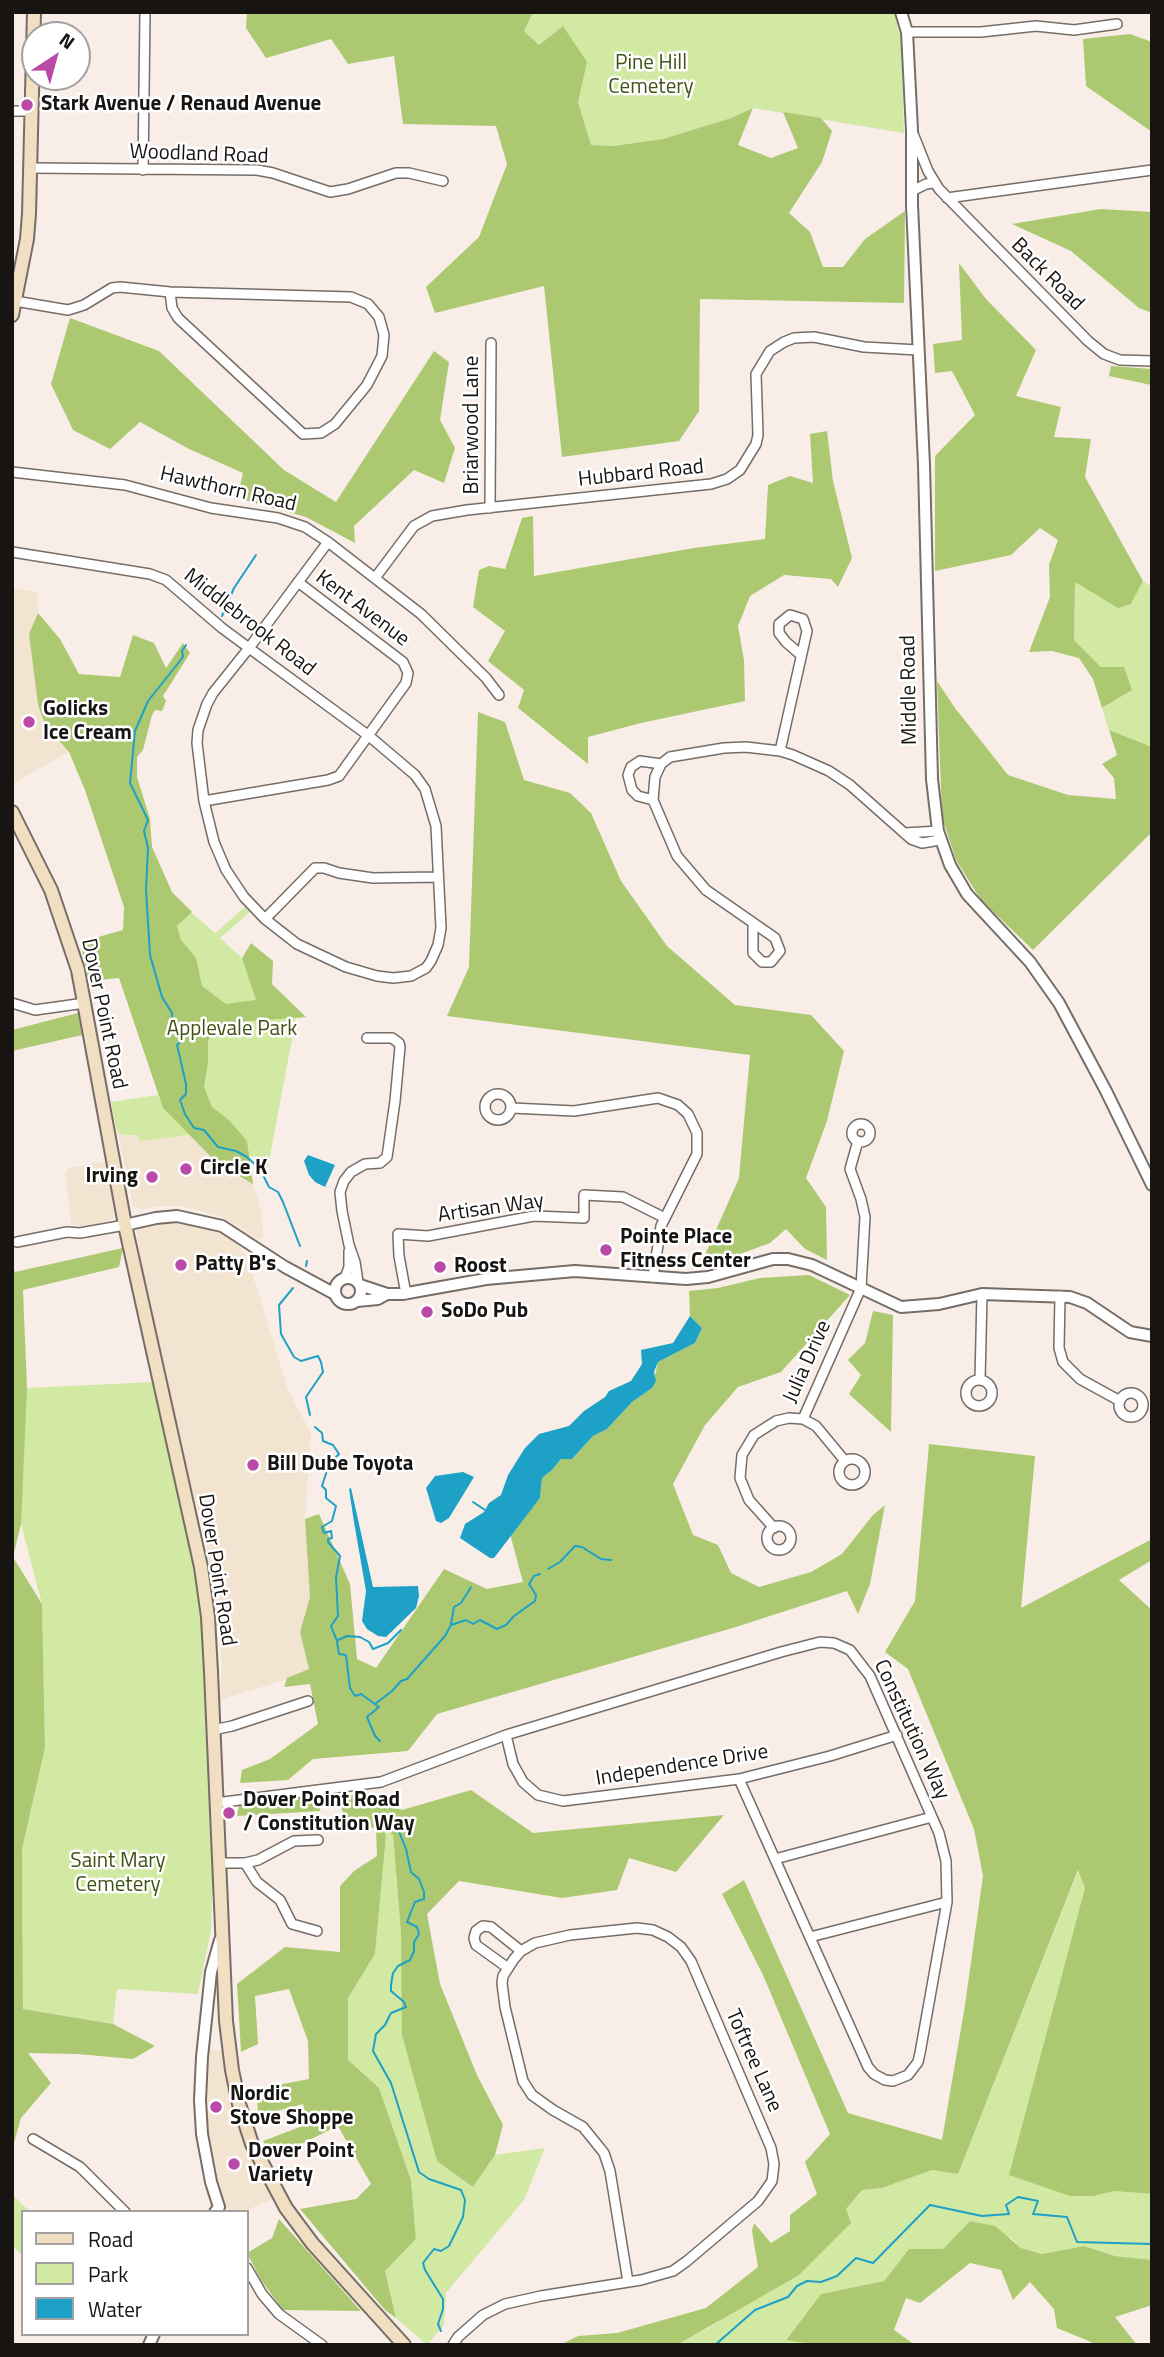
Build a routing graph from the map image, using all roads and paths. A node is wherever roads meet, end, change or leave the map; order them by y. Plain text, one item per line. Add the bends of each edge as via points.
1 (34, 12) edge
2 (145, 12) edge
3 (901, 12) edge
4 (1117, 24) dead end
5 (907, 32) junction
6 (12, 111) edge
7 (32, 111) junction
8 (912, 131) junction
9 (31, 168) junction
10 (143, 170) junction
11 (1152, 170) edge
12 (443, 181) dead end
13 (934, 183) junction
14 (912, 191) junction
15 (947, 198) junction
16 (170, 292) junction
17 (15, 301) junction
18 (12, 315) edge
19 (491, 343) dead end
20 (918, 350) junction
21 (1152, 361) edge
22 (12, 472) edge
23 (490, 508) junction
24 (328, 542) junction
25 (12, 552) edge
26 (375, 578) junction
27 (298, 582) junction
28 (249, 648) junction
29 (802, 655) dead end
30 (499, 695) dead end
31 (369, 736) junction
32 (780, 751) junction
33 (662, 764) junction
34 (653, 800) junction
35 (204, 801) junction
36 (12, 812) edge
37 (939, 836) junction
38 (438, 877) junction
39 (265, 919) junction
40 (753, 923) dead end
41 (12, 1003) edge
42 (85, 1003) junction
43 (367, 1038) dead end
44 (512, 1108) dead end
45 (858, 1141) dead end
46 (1152, 1185) edge
47 (665, 1218) junction
48 (125, 1225) junction
49 (17, 1242) dead end
50 (349, 1245) junction
51 (653, 1277) junction
52 (308, 1279) junction
53 (342, 1280) junction
54 (359, 1283) junction
55 (861, 1289) junction
56 (335, 1294) junction
57 (387, 1294) junction
58 (406, 1294) junction
59 (982, 1294) junction
60 (1060, 1296) junction
61 (357, 1301) junction
62 (1152, 1336) edge
63 (980, 1381) dead end
64 (1120, 1401) dead end
65 (803, 1419) junction
66 (845, 1461) dead end
67 (774, 1528) dead end
68 (309, 1701) dead end
69 (213, 1730) junction
70 (506, 1735) junction
71 (897, 1735) junction
72 (739, 1779) junction
73 (216, 1803) junction
74 (932, 1816) junction
75 (318, 1840) dead end
76 (775, 1859) junction
77 (219, 1863) junction
78 (245, 1863) junction
79 (947, 1902) junction
80 (317, 1931) dead end
81 (221, 1937) junction
82 (810, 1937) junction
83 (521, 1951) junction
84 (508, 1968) junction
85 (33, 2139) dead end
86 (123, 2210) edge
87 (218, 2210) edge
88 (248, 2270) edge
89 (628, 2282) junction
90 (455, 2341) edge
91 (322, 2345) edge
92 (404, 2345) edge
93 (444, 2345) edge

1 - 7 main road
2 - 10 street
3 - 5 street, Middle Road
4 - 5 street via 1074,30 1036,26 981,33
5 - 8 street, Middle Road
6 - 7 street
7 - 9 main road
8 - 13 street, Back Road
8 - 14 street, Middle Road
9 - 10 street, Woodland Road
9 - 17 main road via 27,239
10 - 12 street, Woodland Road via 266,171 330,192 396,173
11 - 15 street
13 - 14 street
13 - 15 street, Back Road
14 - 20 street, Middle Road
15 - 21 street, Back Road via 1098,350 1120,360
16 - 16 street via 360,299 374,309 382,326 384,347 379,366 335,424 321,433 303,434 178,318
16 - 17 street via 112,288 68,310
17 - 18 main road
19 - 23 street, Briarwood Lane
20 - 23 street, Hubbard Road via 864,347 814,337 794,338 776,346 756,374 756,444 740,470 727,480
20 - 37 street, Middle Road via 932,779
22 - 24 street, Hawthorn Road via 109,482 211,508 278,518 305,527
23 - 26 street, Hubbard Road via 422,520
24 - 26 street, Hawthorn Road
24 - 27 street, Middlebrook Road
25 - 28 street, Middlebrook Road via 158,577
26 - 30 street, Hawthorn Road via 438,630
27 - 28 street, Middlebrook Road
27 - 31 street, Kent Avenue via 407,667 406,683
28 - 31 street, Middlebrook Road
28 - 35 street, Middlebrook Road via 202,715 197,743
29 - 32 street
31 - 35 street via 334,779
31 - 38 street, Middlebrook Road via 409,768 425,789 436,826
32 - 33 street via 724,748 675,755
32 - 37 street via 850,785 905,833
33 - 34 street via 655,777
33 - 34 street via 640,761 628,775 632,790
34 - 40 street via 672,846 690,874
35 - 39 street, Middlebrook Road via 226,870
36 - 42 main road, Dover Point Road via 58,905
37 - 46 street, Middle Road via 967,894 1030,962 1059,1003
38 - 39 street via 373,878 315,868
38 - 39 street, Middlebrook Road via 438,945 426,968 411,976 377,976 346,967 297,943
41 - 42 street via 29,1010
42 - 48 main road, Dover Point Road
43 - 50 street via 392,1038 399,1043 395,1101 387,1157 356,1168 342,1186
44 - 47 street via 574,1111 652,1098 678,1105 695,1126 698,1147
45 - 55 street via 850,1169 865,1211
47 - 51 street via 658,1234
47 - 58 street, Artisan Way via 623,1197 584,1195 584,1218 534,1216 428,1236 398,1234
48 - 49 street
48 - 52 street via 177,1216 222,1226
48 - 69 main road, Dover Point Road via 201,1567
50 - 53 street via 349,1267
50 - 54 street
51 - 55 street via 696,1279 788,1259 812,1265
51 - 58 street via 533,1273
52 - 53 street
52 - 56 street
53 - 54 street via 352,1278
53 - 56 street
54 - 57 street
54 - 61 street via 362,1292
55 - 59 street via 909,1307
55 - 65 street, Julia Drive
56 - 61 street via 343,1304
57 - 58 street
57 - 61 street
59 - 60 street
59 - 63 street
60 - 62 street via 1087,1303 1130,1332
60 - 64 street via 1063,1362 1080,1379
65 - 66 street via 816,1426
65 - 67 street, Julia Drive via 767,1425 754,1435 742,1455 740,1478 745,1493
68 - 69 street
69 - 73 main road, Dover Point Road
70 - 71 street, Constitution Way via 829,1641 850,1650 861,1662
70 - 72 street, Independence Drive via 523,1782 538,1795 554,1800
70 - 73 street, Constitution Way via 381,1782
71 - 72 street, Independence Drive
71 - 74 street, Constitution Way
72 - 76 street, Constitution Way
73 - 77 main road, Dover Point Road
74 - 76 street
74 - 79 street, Constitution Way via 946,1861
75 - 78 street via 294,1841
76 - 82 street, Constitution Way
77 - 78 street
77 - 81 main road, Dover Point Road
78 - 80 street via 257,1882 280,1900 292,1924
79 - 82 street
79 - 82 street, Constitution Way via 920,2053 914,2069 901,2079 885,2080 868,2067
81 - 87 street via 211,1972 200,2100
81 - 92 main road, Dover Point Road via 232,2070 259,2161 299,2227
83 - 84 street
83 - 84 street via 491,1927 476,1931 476,1945
83 - 89 street, Toftree Lane via 552,1938 629,1928 653,1930 675,1941 691,1961 771,2148 774,2173 758,2201 673,2271
84 - 89 street via 502,1991 523,2081 532,2095 583,2127 604,2153
85 - 86 street via 80,2167
88 - 91 street via 279,2314
89 - 90 street, Toftree Lane via 505,2304 483,2315
90 - 93 street, Toftree Lane

